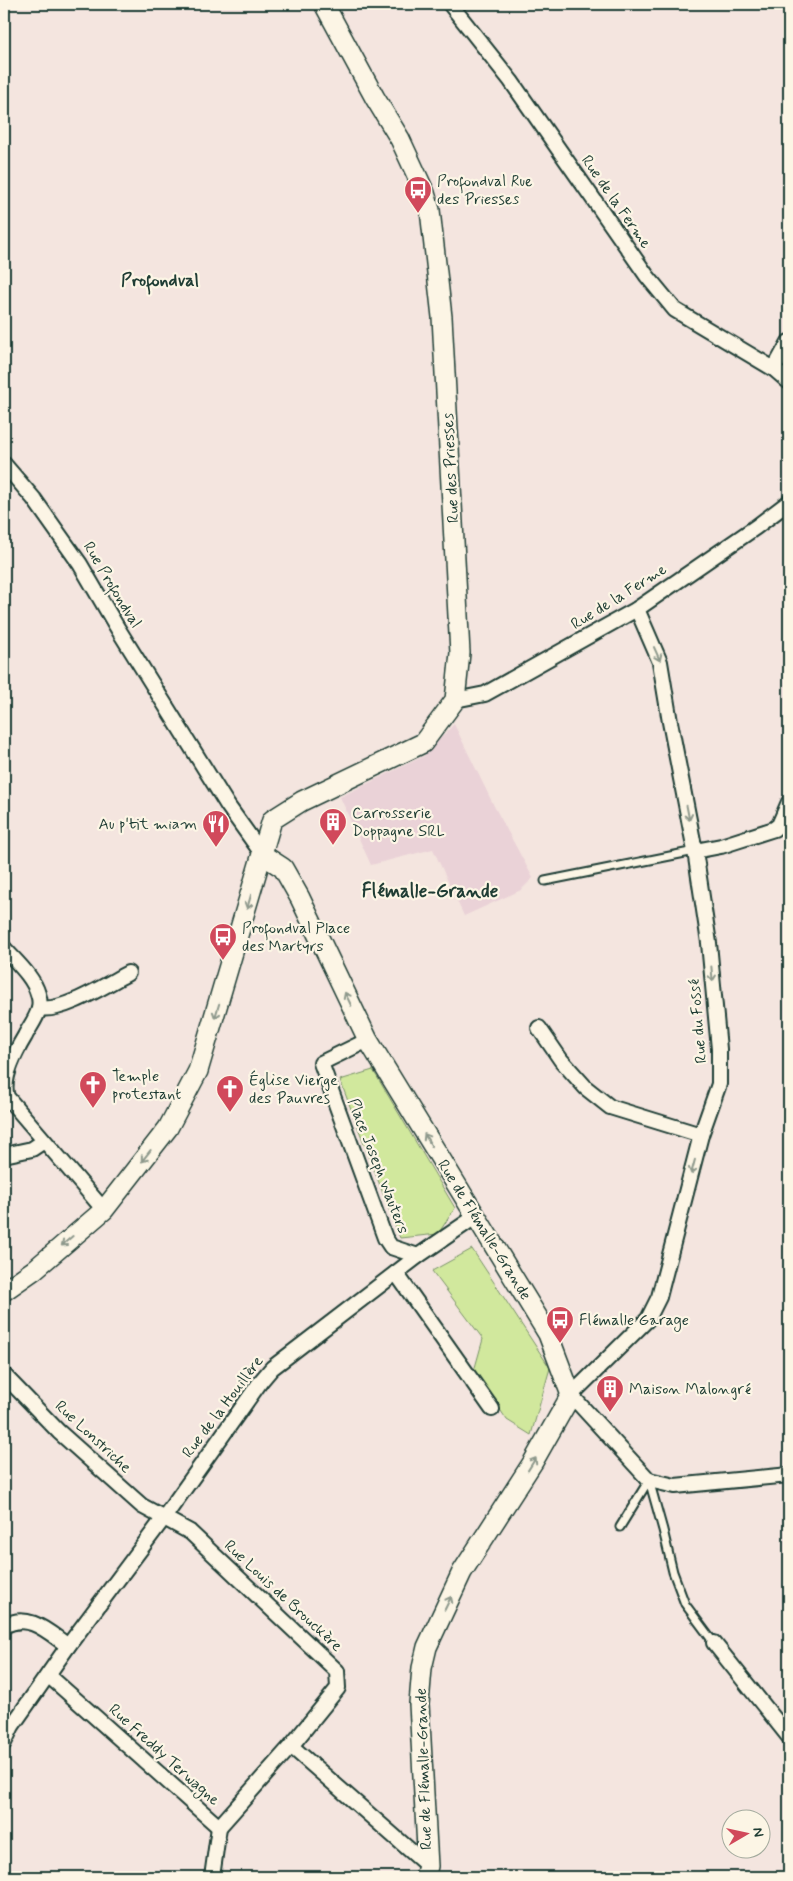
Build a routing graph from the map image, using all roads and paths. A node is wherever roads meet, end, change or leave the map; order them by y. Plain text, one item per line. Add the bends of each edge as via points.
1 (324, 4) edge
2 (450, 4) edge
3 (789, 342) edge
4 (774, 369) junction
5 (789, 382) edge
6 (4, 464) edge
7 (789, 502) edge
8 (637, 610) junction
9 (456, 700) junction
10 (789, 802) edge
11 (695, 851) junction
12 (263, 855) junction
13 (544, 881) dead end
14 (4, 948) edge
15 (128, 973) dead end
16 (39, 1008) junction
17 (539, 1028) dead end
18 (368, 1040) junction
19 (701, 1135) junction
20 (44, 1140) junction
21 (4, 1155) edge
22 (104, 1210) junction
23 (475, 1217) junction
24 (418, 1256) junction
25 (396, 1273) junction
26 (4, 1291) edge
27 (4, 1375) edge
28 (570, 1395) junction
29 (492, 1409) dead end
30 (789, 1475) edge
31 (648, 1480) junction
32 (163, 1519) junction
33 (620, 1527) dead end
34 (4, 1626) edge
35 (714, 1643) joint
36 (68, 1646) junction
37 (48, 1675) junction
38 (789, 1737) edge
39 (4, 1743) edge
40 (291, 1746) junction
41 (219, 1827) junction
42 (426, 1871) edge
43 (212, 1877) edge

1 - 9 street, Rue des Priesses via 400,139 430,210 442,316 451,458 460,653
2 - 4 street, Rue de la Ferme via 511,81 647,276 675,310
3 - 4 street
4 - 5 street, Rue de la Ferme
6 - 12 street, Rue Profondval via 34,499 80,564 228,806
7 - 8 street, Rue de la Ferme
8 - 9 street, Rue de la Ferme via 485,694
8 -> 11 street, Rue du Fossé via 660,662
9 - 12 street via 423,744 302,801 272,820
10 - 11 street via 774,829
11 - 13 lane
11 -> 19 street, Rue du Fossé via 709,943 719,1053 719,1084
18 -> 12 street, Rue de Flémalle-Grande via 283,868
12 -> 22 street via 198,1071 168,1128
14 - 16 street via 34,983
15 - 16 street via 66,1004 49,1010
16 - 20 street via 8,1072 4,1089 12,1104
17 - 19 street via 586,1088 610,1107
23 -> 18 street, Rue de Flémalle-Grande
18 - 24 street, Place Joseph Wauters via 321,1063 385,1238 391,1248
19 -> 28 street, Rue du Fossé via 659,1298 648,1319
20 - 21 street via 32,1150
20 - 22 street
22 -> 26 street via 34,1270
23 - 24 street, Rue de la Houillère
23 - 28 street, Rue de Flémalle-Grande via 548,1334
24 - 25 street, Rue de la Houillère
25 - 29 street
25 - 32 street, Rue de la Houillère via 272,1368
27 - 32 street, Rue Lonstriche via 59,1432 142,1506
28 - 31 street
42 -> 28 street, Rue de Flémalle-Grande via 419,1704 427,1647 462,1572 533,1462
30 - 31 street via 675,1486
31 - 33 lane
31 - 35 lane via 682,1596
32 - 36 street, Rue de la Houillère
32 - 40 street, Rue Louis de Brouckère via 190,1532 337,1671 338,1688
34 - 36 street via 13,1621 30,1621
35 - 38 street
36 - 37 street, Rue de la Houillère
37 - 39 street, Rue de la Houillère via 12,1726
37 - 41 street, Rue Freddy Terwagne
40 - 41 street, Rue Louis de Brouckère
40 - 42 street
41 - 43 street, Rue Freddy Terwagne

